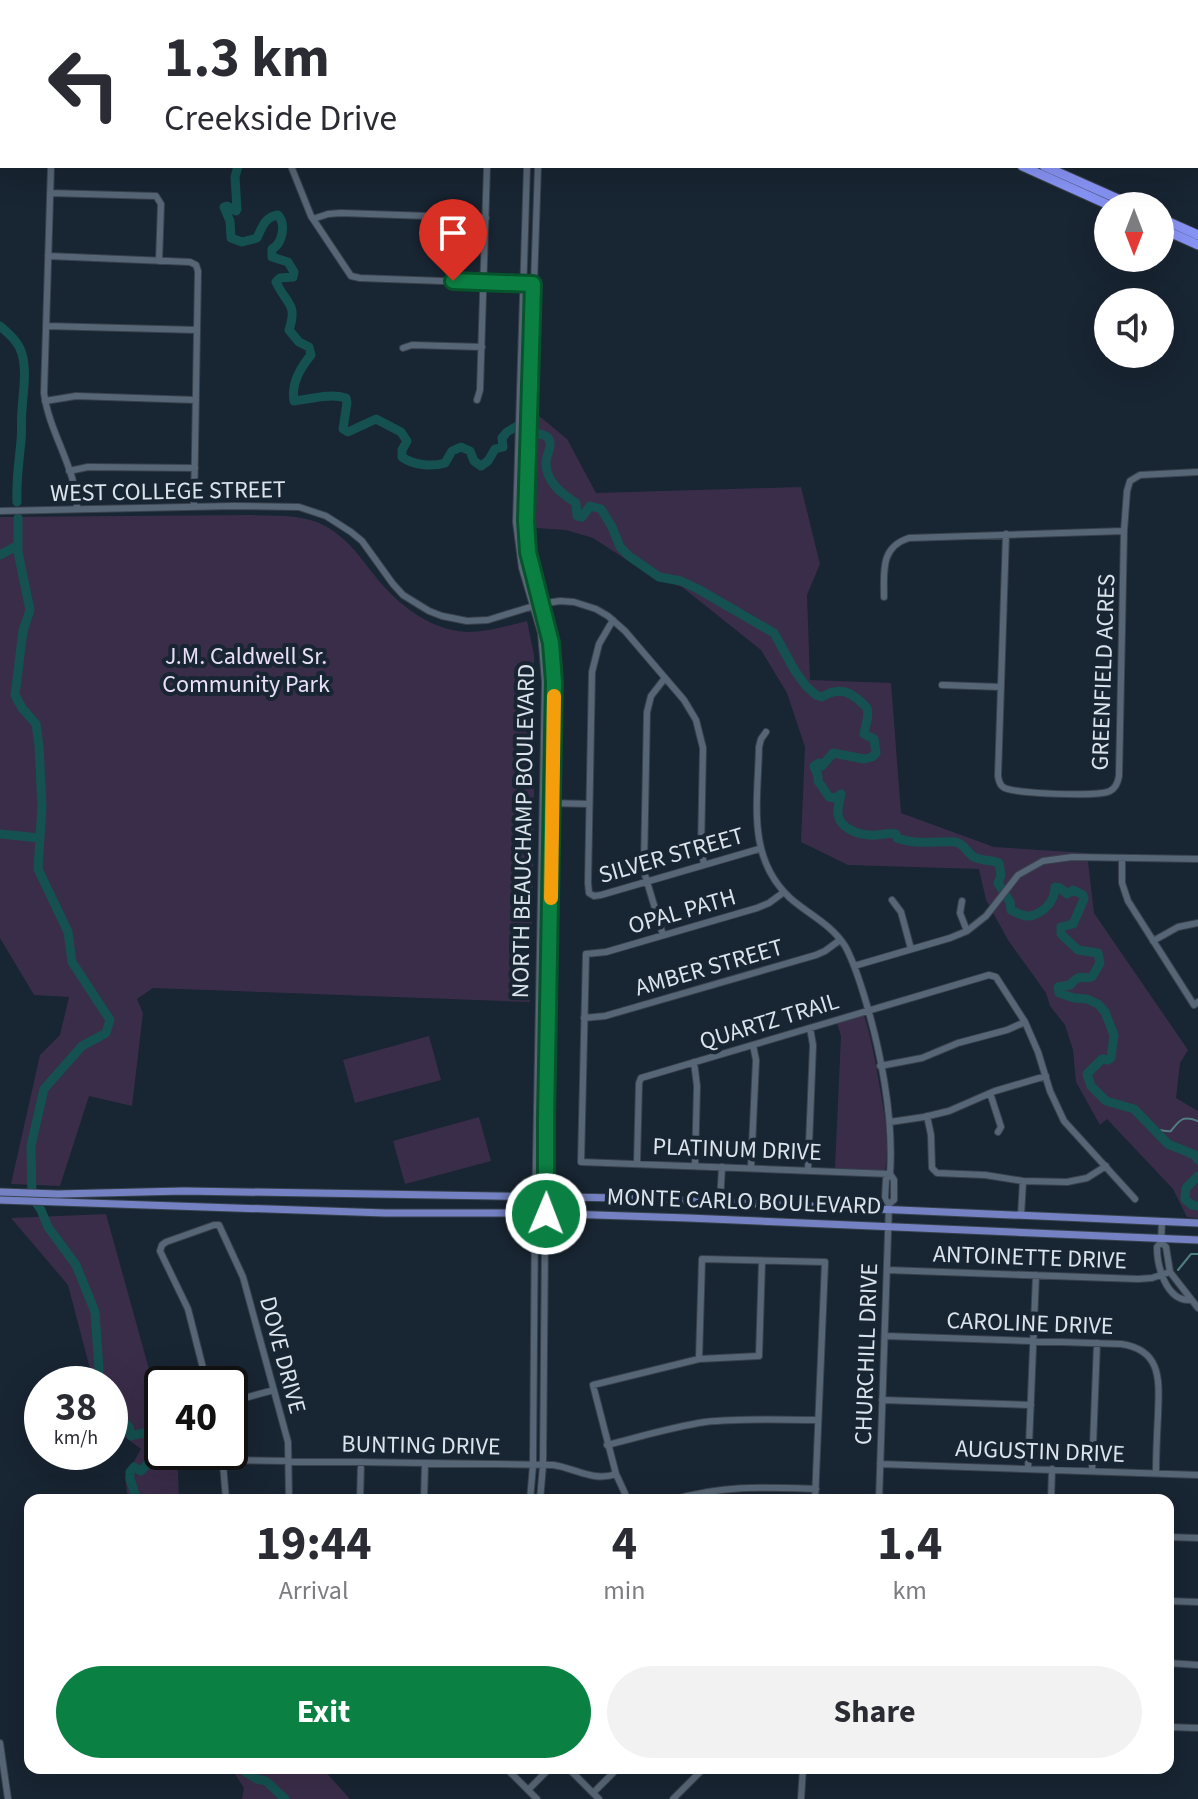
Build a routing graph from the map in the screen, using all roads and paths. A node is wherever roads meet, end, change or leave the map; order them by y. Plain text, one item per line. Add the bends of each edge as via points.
1 (51, 168) edge
2 (292, 168) edge
3 (487, 168) edge
4 (527, 168) edge
5 (538, 168) edge
6 (1026, 168) edge
7 (1048, 168) edge
8 (1102, 192) edge
9 (50, 193) junction
10 (1094, 198) edge
11 (486, 218) junction
12 (313, 219) junction
13 (1174, 224) edge
14 (1174, 234) edge
15 (1198, 235) edge
16 (1198, 245) edge
17 (48, 256) junction
18 (159, 261) junction
19 (484, 282) junction
20 (523, 284) junction
21 (533, 284) junction
22 (46, 326) junction
23 (197, 330) junction
24 (482, 347) junction
25 (403, 348) dead end
26 (196, 400) junction
27 (477, 400) dead end
28 (45, 401) junction
29 (195, 468) junction
30 (69, 471) junction
31 (1198, 472) edge
32 (194, 507) junction
33 (77, 509) junction
34 (0, 511) edge
35 (1124, 531) junction
36 (1006, 534) junction
37 (884, 597) dead end
38 (537, 605) junction
39 (613, 620) junction
40 (665, 678) junction
41 (942, 685) dead end
42 (1001, 687) junction
43 (766, 732) dead end
44 (543, 803) junction
45 (552, 803) junction
46 (589, 804) junction
47 (759, 849) junction
48 (1122, 858) junction
49 (1198, 859) edge
50 (704, 864) junction
51 (647, 881) junction
52 (784, 892) junction
53 (892, 900) dead end
54 (962, 901) dead end
55 (1198, 923) edge
56 (967, 931) junction
57 (663, 935) junction
58 (840, 940) junction
59 (1153, 941) junction
60 (911, 949) junction
61 (854, 966) junction
62 (1196, 1003) edge
63 (869, 1010) junction
64 (584, 1018) junction
65 (1025, 1022) junction
66 (810, 1028) junction
67 (753, 1045) junction
68 (694, 1062) junction
69 (880, 1066) junction
70 (1046, 1076) junction
71 (990, 1093) junction
72 (927, 1116) junction
73 (890, 1122) junction
74 (998, 1132) dead end
75 (637, 1163) junction
76 (695, 1166) junction
77 (1106, 1166) junction
78 (722, 1167) junction
79 (751, 1168) junction
80 (808, 1170) junction
81 (890, 1174) junction
82 (1023, 1181) junction
83 (2, 1196) edge
84 (535, 1197) junction
85 (57, 1198) junction
86 (546, 1198) junction
87 (1135, 1199) dead end
88 (720, 1202) junction
89 (889, 1206) junction
90 (535, 1213) junction
91 (546, 1214) junction
92 (1021, 1215) junction
93 (1162, 1221) junction
94 (1198, 1223) edge
95 (888, 1226) junction
96 (1161, 1240) junction
97 (1198, 1240) edge
98 (762, 1261) junction
99 (887, 1270) junction
100 (1170, 1272) junction
101 (1036, 1275) junction
102 (1162, 1275) junction
103 (1190, 1300) junction
104 (1198, 1308) edge
105 (885, 1336) junction
106 (1033, 1341) junction
107 (1097, 1343) junction
108 (699, 1359) junction
109 (202, 1366) edge
110 (274, 1390) junction
111 (248, 1397) edge
112 (882, 1400) junction
113 (1031, 1405) junction
114 (818, 1420) junction
115 (607, 1445) junction
116 (248, 1458) edge
117 (289, 1461) junction
118 (361, 1462) junction
119 (425, 1463) junction
120 (880, 1464) junction
121 (533, 1465) junction
122 (543, 1465) junction
123 (1028, 1469) junction
124 (1052, 1469) junction
125 (224, 1470) edge
126 (1092, 1471) junction
127 (1156, 1473) junction
128 (616, 1474) junction
129 (1198, 1475) edge
130 (816, 1489) junction
131 (226, 1494) edge
132 (289, 1494) edge
133 (360, 1494) edge
134 (424, 1494) edge
135 (531, 1494) edge
136 (541, 1494) edge
137 (625, 1494) edge
138 (692, 1494) edge
139 (816, 1494) edge
140 (879, 1494) edge
141 (1051, 1494) edge
142 (1174, 1537) edge
143 (1198, 1538) edge
144 (1174, 1601) edge
145 (1198, 1602) edge
146 (1174, 1663) edge
147 (1198, 1665) edge
148 (1174, 1727) edge
149 (1198, 1728) edge
150 (0, 1743) edge
151 (512, 1774) edge
152 (544, 1774) edge
153 (574, 1774) edge
154 (612, 1774) edge
155 (699, 1774) edge
156 (803, 1774) edge
157 (528, 1790) junction
158 (593, 1793) junction
159 (679, 1797) edge
160 (8, 1799) edge
161 (537, 1799) edge
162 (599, 1799) edge
163 (801, 1799) edge

1 - 9 street
2 - 12 street
3 - 11 street
4 - 20 street, NORTH BEAUCHAMP BOULEVARD
5 - 21 street, NORTH BEAUCHAMP BOULEVARD
6 - 10 highway
7 - 8 highway
9 - 17 street
9 - 18 street via 156,196 161,204
11 - 12 street via 341,213
11 - 19 street
12 - 19 street via 355,278
13 - 15 highway
14 - 16 highway
17 - 18 street
17 - 22 street
18 - 23 street via 196,265
19 - 20 street
19 - 24 street
20 - 21 street
20 - 38 street, NORTH BEAUCHAMP BOULEVARD via 516,522 520,557
21 - 38 street, NORTH BEAUCHAMP BOULEVARD via 526,497
22 - 23 street
22 - 28 street
23 - 26 street
24 - 25 street
24 - 27 street
26 - 28 street via 76,396
26 - 29 street
28 - 30 street
29 - 30 street
29 - 32 street
30 - 33 street
31 - 35 street, GREENFIELD ACRES via 1133,478
32 - 33 street, WEST COLLEGE STREET
32 - 38 street, WEST COLLEGE STREET via 287,506 326,516 362,541 403,595 442,616 488,620
33 - 34 street, WEST COLLEGE STREET
35 - 36 street
35 - 42 street, GREENFIELD ACRES via 1120,761 1115,787 1090,795 1016,792 1002,786
36 - 37 street via 898,542 886,559
36 - 42 street, GREENFIELD ACRES
38 - 39 street, WEST COLLEGE STREET via 574,602
38 - 44 street, NORTH BEAUCHAMP BOULEVARD via 545,671
38 - 45 street, NORTH BEAUCHAMP BOULEVARD via 554,669
39 - 40 street
39 - 46 street via 592,666
40 - 50 street via 690,709 702,737
40 - 51 street via 647,712
41 - 42 street
43 - 47 street via 759,747
44 - 45 street
44 - 84 street, NORTH BEAUCHAMP BOULEVARD
45 - 46 street
45 - 86 street, NORTH BEAUCHAMP BOULEVARD
46 - 51 street, SILVER STREET via 591,895
47 - 50 street, SILVER STREET
47 - 52 street
48 - 49 street
48 - 56 street via 1065,857 1032,866
48 - 59 street via 1126,897
50 - 51 street, SILVER STREET
51 - 57 street
52 - 57 street, OPAL PATH via 764,906
52 - 58 street, CHURCHILL DRIVE
53 - 60 street via 901,912
54 - 56 street
55 - 59 street
56 - 60 street
57 - 64 street, OPAL PATH via 586,954
58 - 61 street, CHURCHILL DRIVE
58 - 64 street, AMBER STREET via 816,955
59 - 62 street
60 - 61 street
61 - 63 street, CHURCHILL DRIVE
63 - 65 street, QUARTZ TRAIL via 989,975 996,977
63 - 66 street, QUARTZ TRAIL
63 - 69 street, CHURCHILL DRIVE
64 - 75 street, PLATINUM DRIVE via 581,1162
65 - 69 street via 922,1058
65 - 70 street
66 - 67 street, QUARTZ TRAIL
66 - 80 street
67 - 68 street, QUARTZ TRAIL
67 - 79 street
68 - 75 street, QUARTZ TRAIL via 641,1078
68 - 76 street
69 - 73 street, CHURCHILL DRIVE
70 - 71 street
70 - 77 street via 1064,1121
71 - 72 street
71 - 74 street
72 - 73 street
72 - 82 street via 933,1170
73 - 81 street, CHURCHILL DRIVE
75 - 76 street, PLATINUM DRIVE
76 - 78 street, PLATINUM DRIVE
77 - 82 street via 1077,1181
77 - 87 street
78 - 79 street, PLATINUM DRIVE
78 - 88 street
79 - 80 street, PLATINUM DRIVE
80 - 81 street, PLATINUM DRIVE
81 - 89 street, CHURCHILL DRIVE via 885,1199
82 - 92 street
83 - 85 main road, MONTE CARLO BOULEVARD
84 - 85 main road, MONTE CARLO BOULEVARD via 184,1191
84 - 86 main road, MONTE CARLO BOULEVARD
84 - 90 street, NORTH BEAUCHAMP BOULEVARD
85 - 90 main road, MONTE CARLO BOULEVARD via 385,1213
86 - 88 main road, MONTE CARLO BOULEVARD
86 - 91 street, NORTH BEAUCHAMP BOULEVARD
88 - 89 main road, MONTE CARLO BOULEVARD
89 - 92 main road, MONTE CARLO BOULEVARD
89 - 95 street, CHURCHILL DRIVE
90 - 91 main road, MONTE CARLO BOULEVARD
90 - 121 street, NORTH BEAUCHAMP BOULEVARD
91 - 95 main road, MONTE CARLO BOULEVARD
91 - 122 street, NORTH BEAUCHAMP BOULEVARD
92 - 93 main road, MONTE CARLO BOULEVARD
93 - 94 main road, MONTE CARLO BOULEVARD
93 - 96 street
95 - 96 main road, MONTE CARLO BOULEVARD
95 - 99 street, CHURCHILL DRIVE
96 - 97 main road, MONTE CARLO BOULEVARD
96 - 100 street
96 - 102 street via 1157,1250
98 - 108 street via 759,1356
98 - 108 street via 702,1259
98 - 114 street via 825,1262
99 - 101 street, ANTOINETTE DRIVE
99 - 105 street, CHURCHILL DRIVE
100 - 102 street, ANTOINETTE DRIVE
100 - 103 street
101 - 102 street, ANTOINETTE DRIVE
101 - 106 street
102 - 103 street via 1178,1298
103 - 104 street
105 - 106 street, CAROLINE DRIVE
105 - 112 street, CHURCHILL DRIVE
106 - 107 street, CAROLINE DRIVE
106 - 113 street
107 - 126 street
107 - 127 street, CAROLINE DRIVE via 1135,1347 1155,1366
108 - 115 street via 593,1385
109 - 110 street, DOVE DRIVE via 188,1309 160,1251 166,1242 219,1225 243,1277
110 - 111 street
110 - 117 street, DOVE DRIVE
112 - 113 street
112 - 120 street, CHURCHILL DRIVE
113 - 123 street
114 - 115 street via 704,1422
114 - 130 street
115 - 128 street
116 - 117 street, BUNTING DRIVE
117 - 118 street, BUNTING DRIVE
117 - 132 street, DOVE DRIVE
118 - 119 street, BUNTING DRIVE
118 - 133 street
119 - 121 street, BUNTING DRIVE
119 - 134 street
120 - 123 street, AUGUSTIN DRIVE
120 - 140 street, CHURCHILL DRIVE
121 - 122 street, BUNTING DRIVE
121 - 135 street, NORTH BEAUCHAMP BOULEVARD
122 - 128 street, BUNTING DRIVE via 600,1478
122 - 136 street, NORTH BEAUCHAMP BOULEVARD
123 - 124 street, AUGUSTIN DRIVE
124 - 126 street, AUGUSTIN DRIVE
124 - 141 street
125 - 131 street
126 - 127 street, AUGUSTIN DRIVE
127 - 129 street, AUGUSTIN DRIVE
128 - 137 street
130 - 138 street via 738,1487
130 - 139 street
142 - 143 street
144 - 145 street
146 - 147 street
148 - 149 street
150 - 160 street
151 - 157 street
152 - 157 street
153 - 158 street
154 - 158 street
155 - 159 street
156 - 163 street
157 - 161 street
158 - 162 street

